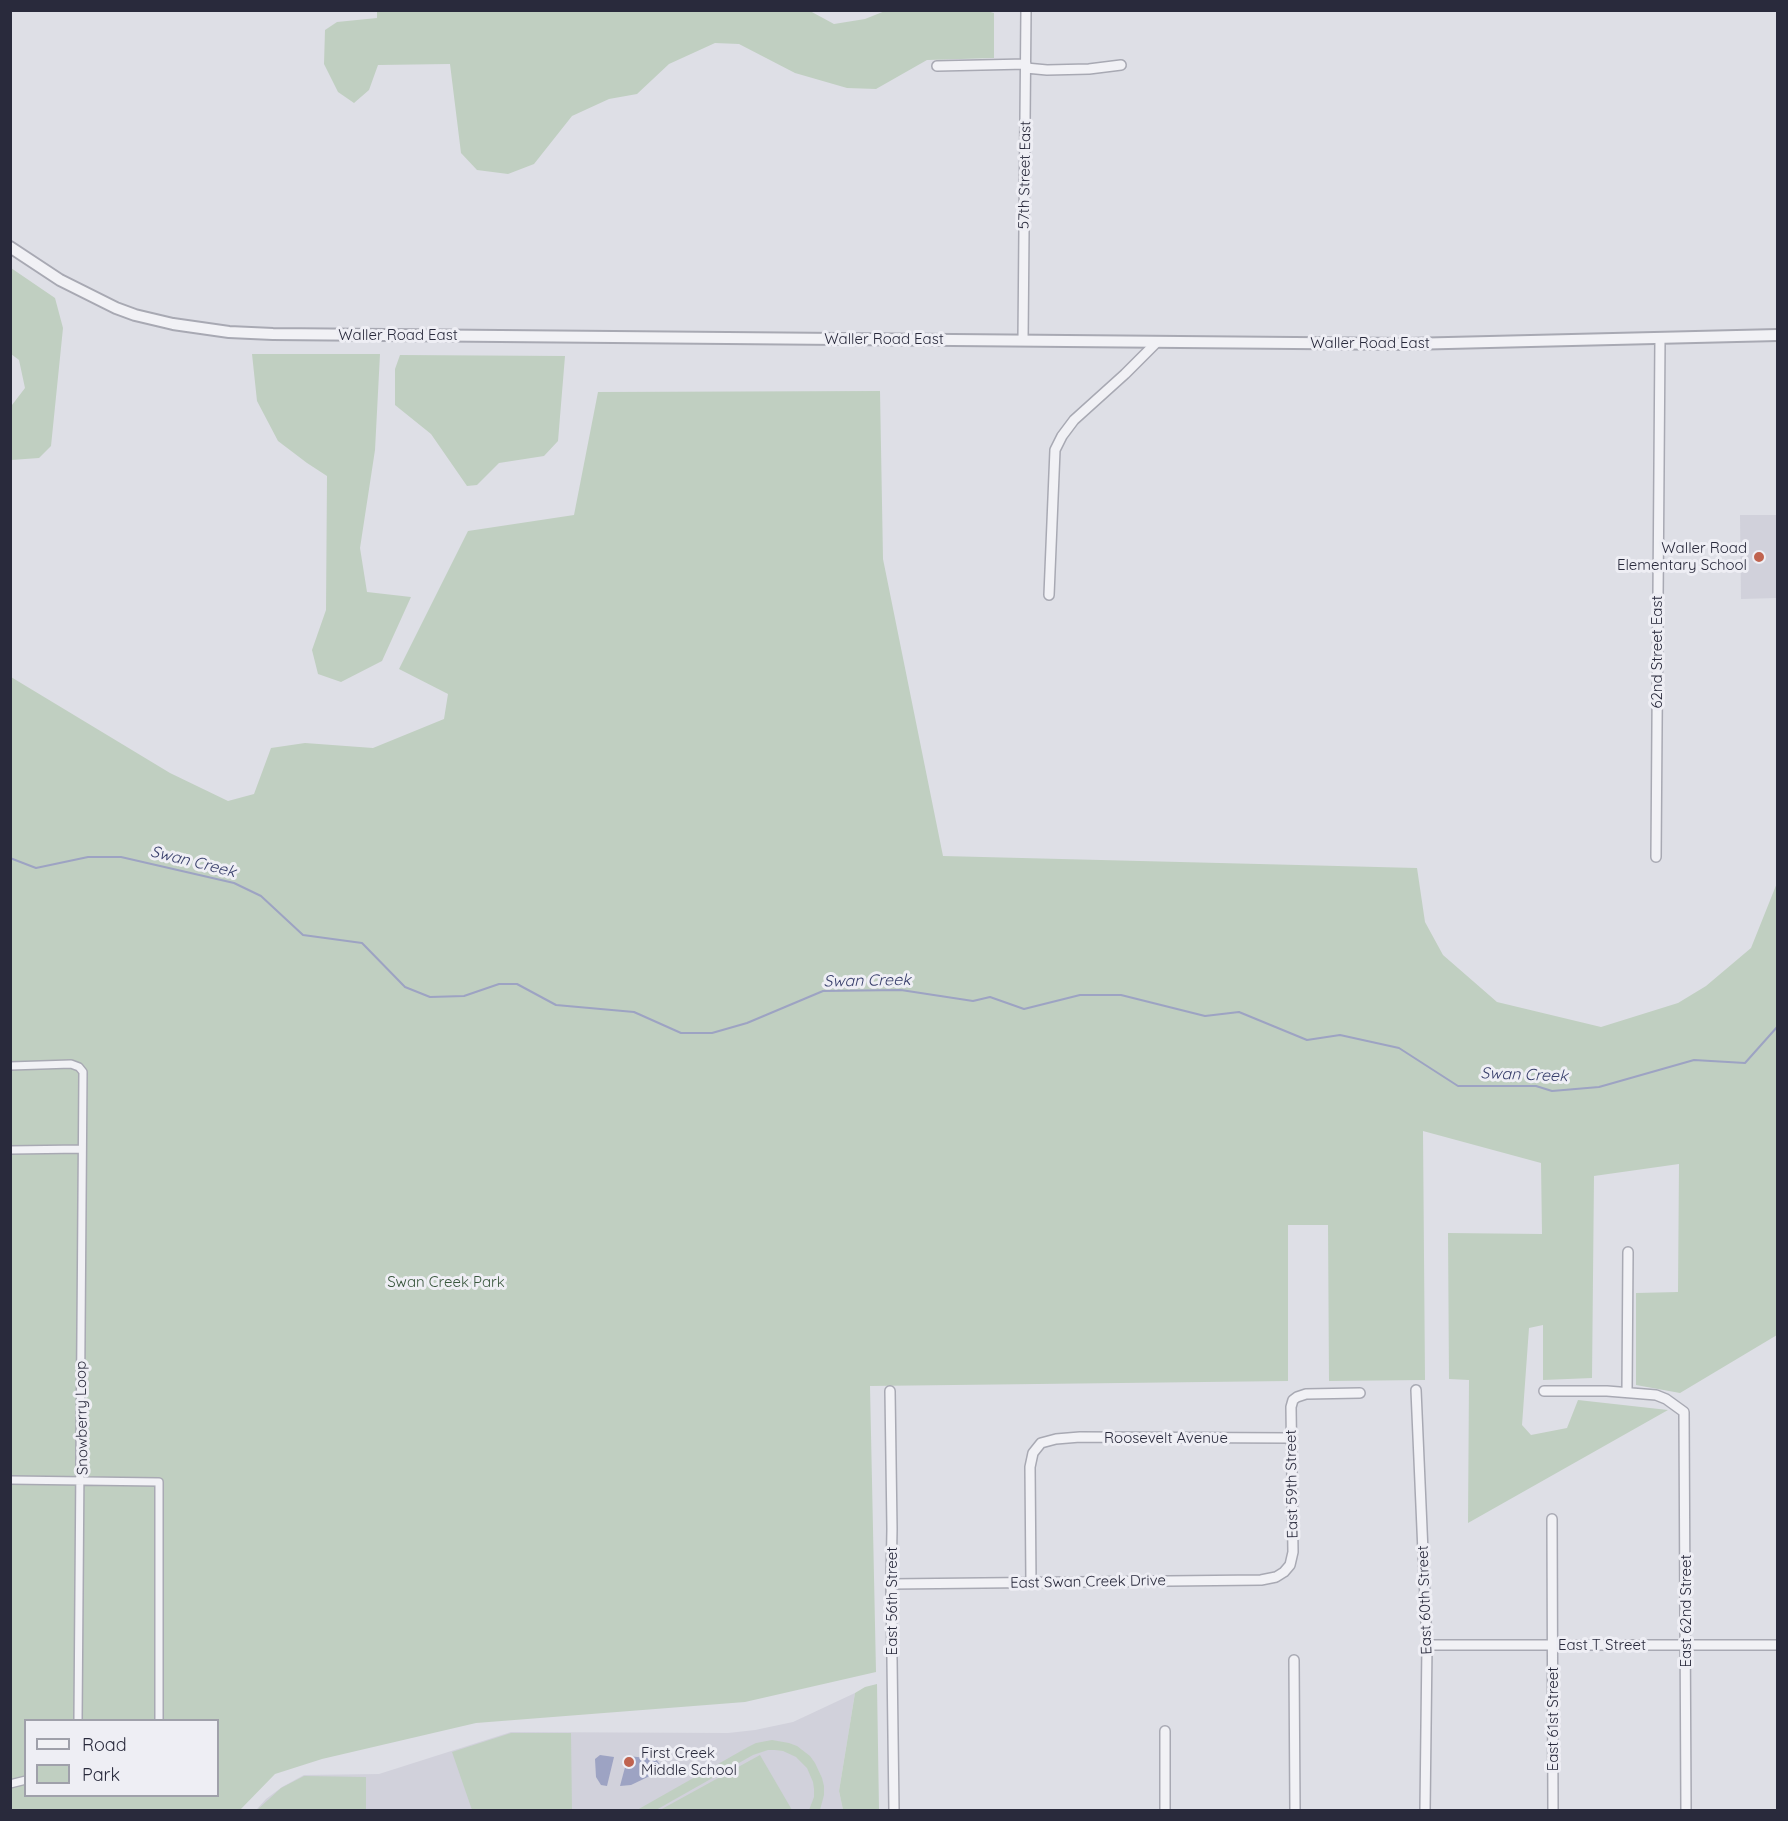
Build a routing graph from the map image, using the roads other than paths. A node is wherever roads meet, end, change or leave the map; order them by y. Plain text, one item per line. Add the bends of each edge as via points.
1 (1026, 10) edge
2 (1121, 65) dead end
3 (937, 66) dead end
4 (1026, 66) junction
5 (10, 247) edge
6 (1778, 335) edge
7 (1660, 338) junction
8 (1023, 340) junction
9 (1156, 343) junction
10 (1049, 595) dead end
11 (1656, 857) dead end
12 (10, 1066) edge
13 (82, 1149) junction
14 (10, 1150) edge
15 (1628, 1252) dead end
16 (1416, 1390) dead end
17 (890, 1391) dead end
18 (1544, 1391) dead end
19 (1627, 1392) junction
20 (1360, 1393) dead end
21 (1291, 1438) junction
22 (10, 1480) edge
23 (80, 1481) junction
24 (1552, 1519) dead end
25 (1284, 1572) joint
26 (1031, 1583) junction
27 (891, 1584) junction
28 (1427, 1645) junction
29 (1553, 1645) junction
30 (1686, 1645) junction
31 (1778, 1646) edge
32 (1294, 1660) dead end
33 (78, 1719) edge
34 (159, 1719) edge
35 (1165, 1731) dead end
36 (894, 1810) edge
37 (1165, 1810) edge
38 (1296, 1810) edge
39 (1425, 1810) edge
40 (1553, 1810) edge
41 (1686, 1810) edge

1 - 4 street, 57th Street East
2 - 4 street via 1047,70
3 - 4 street
4 - 8 street, 57th Street East
5 - 8 street, Waller Road East via 60,280 116,308 173,324 229,332
6 - 7 street, Waller Road East
7 - 9 street, Waller Road East via 1407,344
7 - 11 street, 62nd Street East
8 - 9 street, Waller Road East
9 - 10 street via 1074,420 1055,450
12 - 13 street, Snowberry Loop via 79,1067 83,1072
13 - 14 street
13 - 23 street, Snowberry Loop
15 - 19 street
16 - 28 street, East 60th Street
17 - 27 street, East 56th Street
18 - 19 street
19 - 30 street, East 62nd Street via 1656,1395 1684,1412
20 - 21 street, East 59th Street via 1298,1396 1292,1402
21 - 25 street, East 59th Street via 1293,1552
21 - 26 street, Roosevelt Avenue via 1080,1437 1041,1443 1033,1453 1030,1467
22 - 23 street
23 - 33 street
23 - 34 street, Snowberry Loop via 159,1482
24 - 29 street, East 61st Street
25 - 26 street, East Swan Creek Drive via 1265,1579
26 - 27 street, East Swan Creek Drive
27 - 36 street, East 56th Street
28 - 29 street, East T Street
28 - 39 street, East 60th Street
29 - 30 street, East T Street
29 - 40 street, East 61st Street
30 - 31 street, East T Street
30 - 41 street, East 62nd Street
32 - 38 street
35 - 37 street

